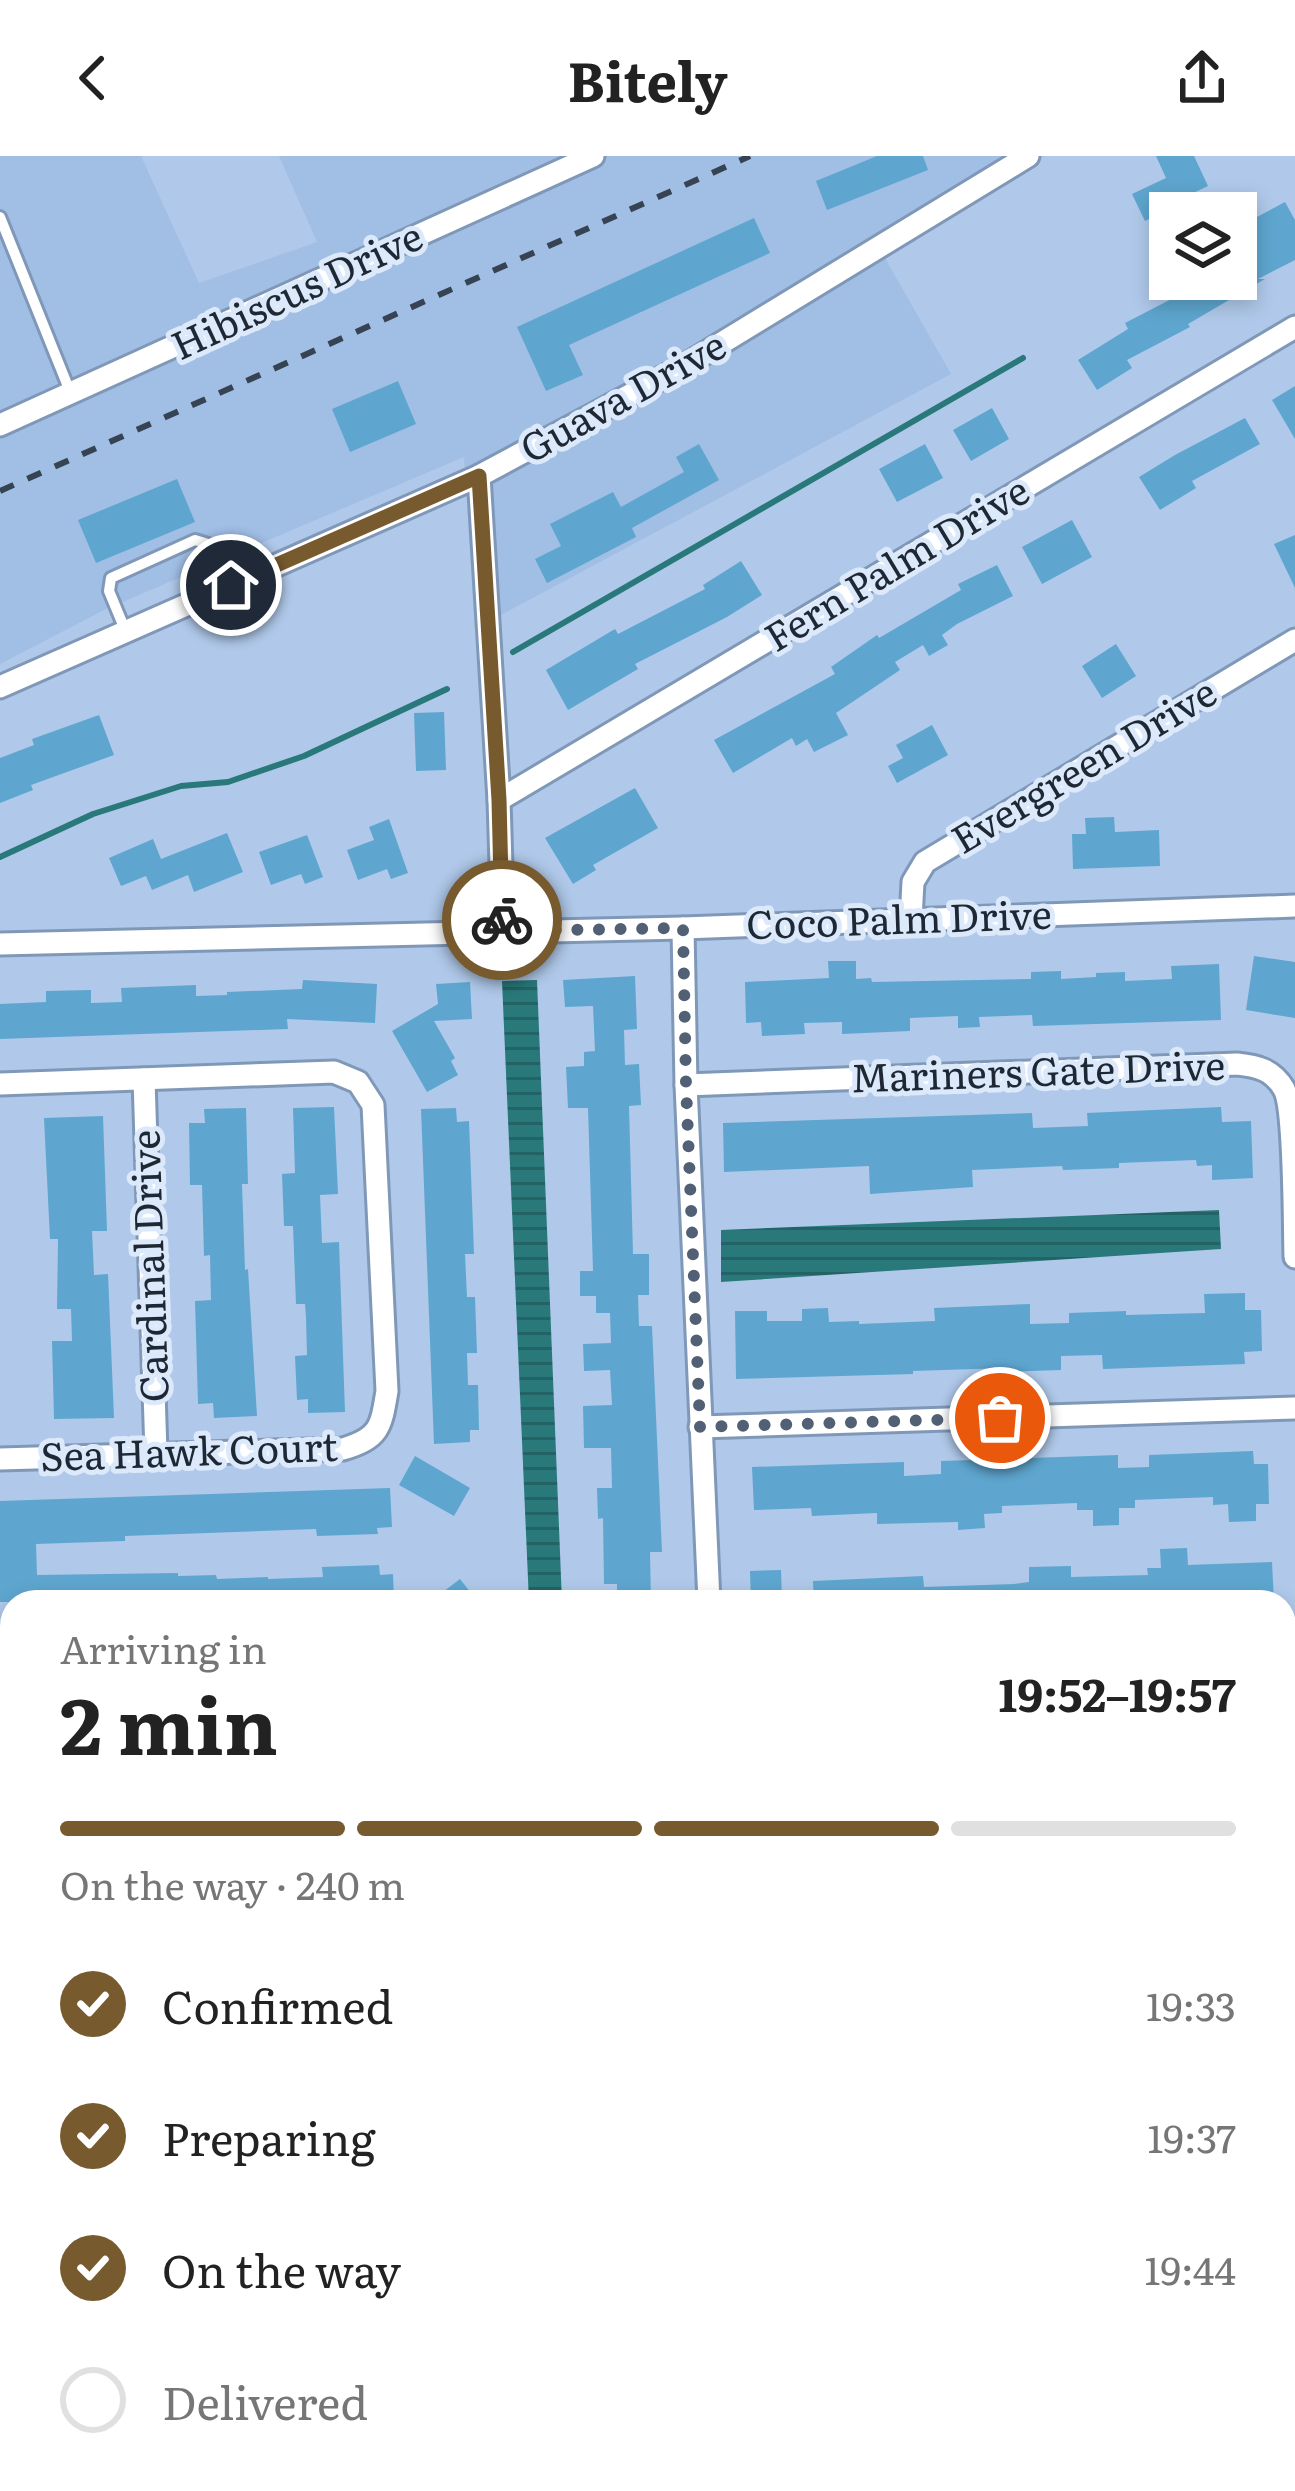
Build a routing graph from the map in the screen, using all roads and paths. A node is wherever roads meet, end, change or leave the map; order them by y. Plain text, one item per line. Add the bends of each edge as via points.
1 (593, 156) edge
2 (1028, 156) edge
3 (0, 217) edge
4 (1295, 327) edge
5 (71, 394) junction
6 (0, 425) edge
7 (479, 476) junction
8 (231, 585) junction
9 (126, 632) junction
10 (1295, 640) edge
11 (0, 687) edge
12 (499, 800) junction
13 (1295, 906) edge
14 (911, 920) junction
15 (683, 928) junction
16 (502, 931) junction
17 (0, 944) edge
18 (144, 1078) junction
19 (0, 1084) edge
20 (686, 1085) junction
21 (1295, 1257) edge
22 (1295, 1408) edge
23 (700, 1427) junction
24 (156, 1453) junction
25 (0, 1459) edge
26 (708, 1590) edge

1 - 5 street, Hibiscus Drive
2 - 7 street, Guava Drive via 684,366
3 - 5 lane
4 - 12 street, Fern Palm Drive
5 - 6 street, Hibiscus Drive
7 - 8 street, Guava Drive
7 - 12 street
8 - 9 street, Guava Drive
8 - 9 lane via 208,544 195,540 111,578
9 - 11 street, Guava Drive
10 - 14 street, Evergreen Drive via 925,862 913,882
12 - 16 street
13 - 14 street, Coco Palm Drive
14 - 15 street, Coco Palm Drive
15 - 16 street, Coco Palm Drive
15 - 20 street
16 - 17 street, Coco Palm Drive
18 - 19 street, Sea Hawk Court
18 - 24 street, Cardinal Drive
18 - 24 street, Sea Hawk Court via 334,1072 363,1088 374,1106 387,1391 367,1442 344,1449
20 - 21 street, Mariners Gate Drive via 1258,1066 1288,1100
20 - 23 street
22 - 23 street
23 - 26 street
24 - 25 street, Sea Hawk Court

